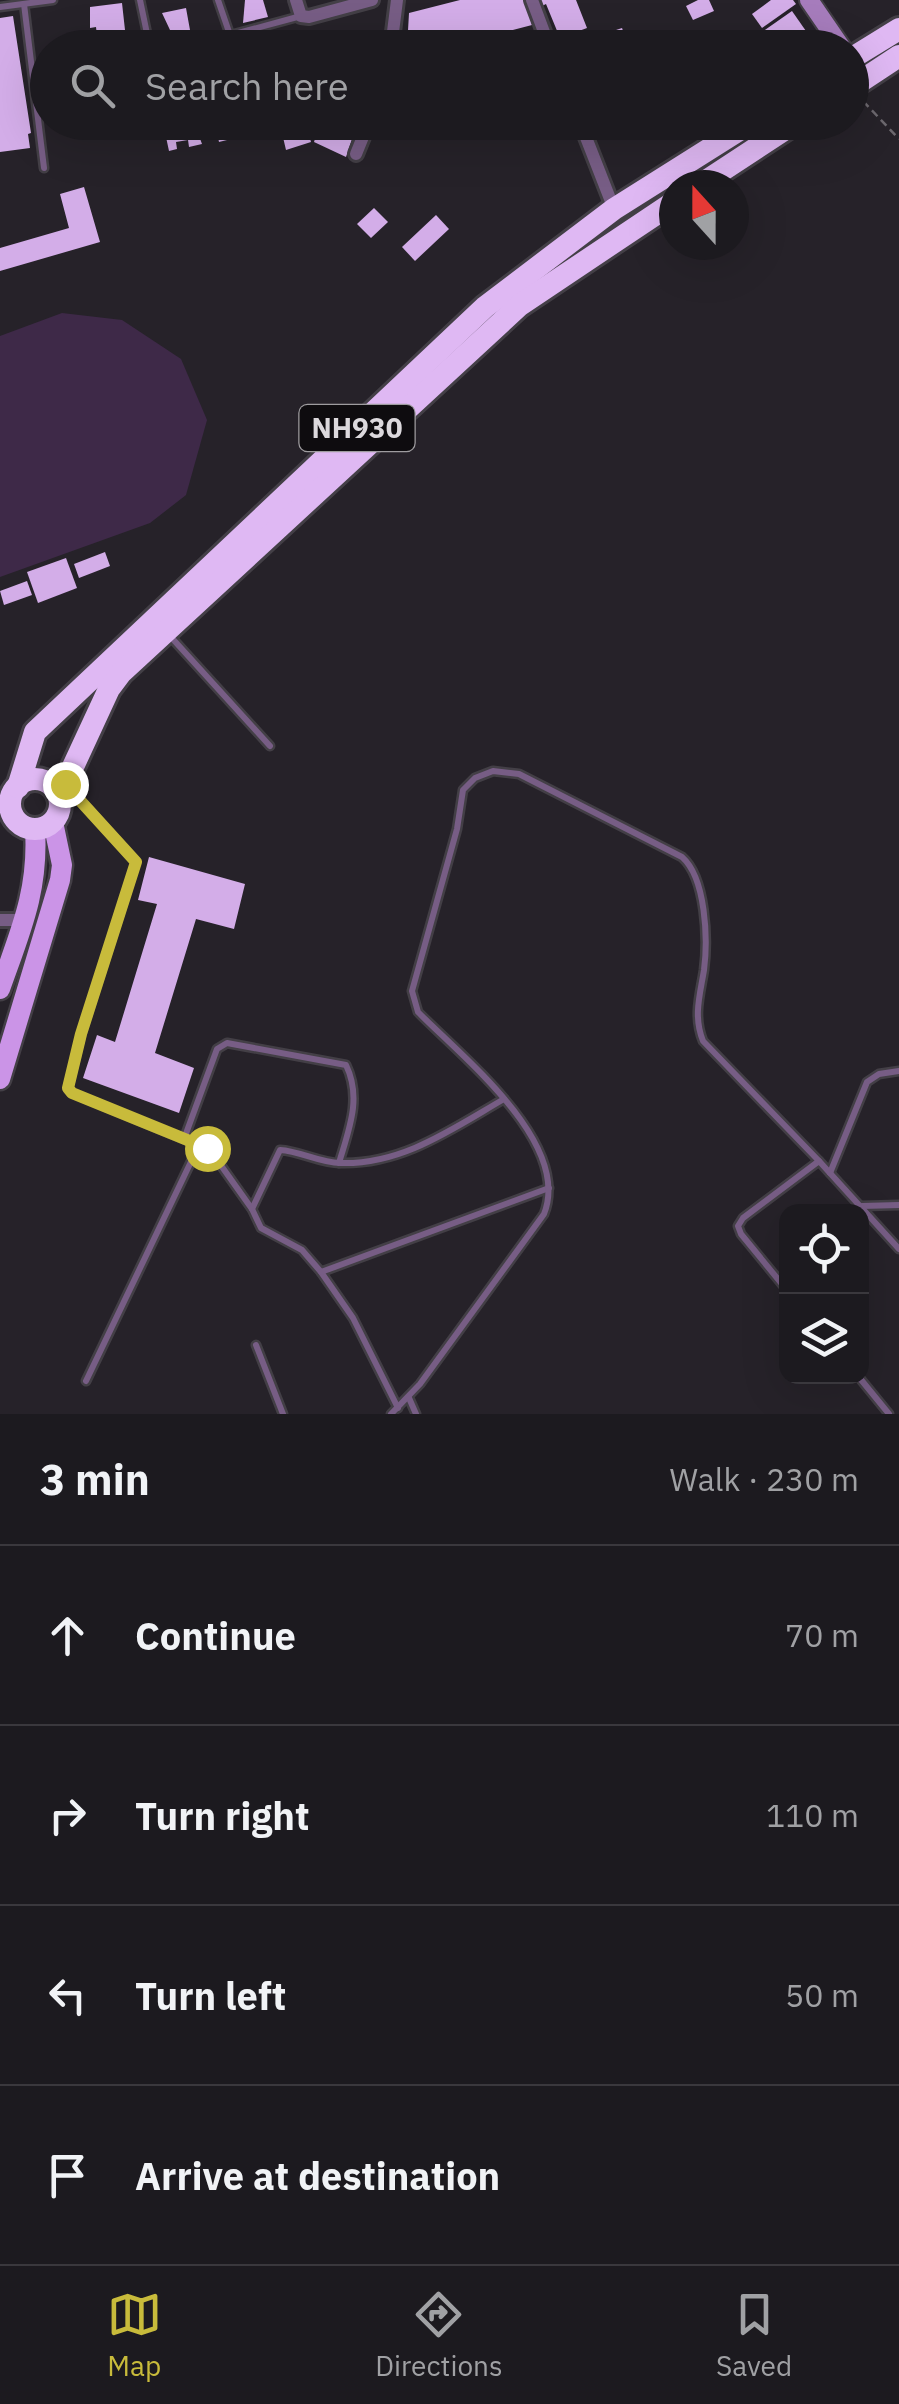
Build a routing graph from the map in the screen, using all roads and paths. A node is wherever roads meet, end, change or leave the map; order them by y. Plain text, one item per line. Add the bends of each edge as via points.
1 (54, 0) edge
2 (140, 0) edge
3 (218, 0) edge
4 (296, 0) edge
5 (372, 0) edge
6 (397, 0) edge
7 (532, 0) edge
8 (809, 0) edge
9 (24, 4) junction
10 (0, 7) edge
11 (301, 16) junction
12 (899, 29) edge
13 (146, 30) edge
14 (228, 30) edge
15 (249, 30) edge
16 (393, 30) edge
17 (543, 30) edge
18 (830, 30) edge
19 (30, 53) edge
20 (899, 56) edge
21 (869, 62) edge
22 (869, 71) edge
23 (869, 96) edge
24 (899, 139) edge
25 (41, 140) edge
26 (362, 140) edge
27 (587, 140) edge
28 (723, 140) edge
29 (769, 140) edge
30 (356, 154) dead end
31 (44, 168) dead end
32 (723, 170) edge
33 (614, 209) junction
34 (659, 212) edge
35 (160, 625) junction
36 (270, 746) dead end
37 (62, 790) junction
38 (10, 792) edge
39 (27, 825) edge
40 (0, 920) edge
41 (26, 920) junction
42 (0, 989) edge
43 (899, 1071) edge
44 (0, 1079) edge
45 (504, 1099) junction
46 (184, 1139) junction
47 (200, 1146) junction
48 (819, 1161) junction
49 (339, 1163) junction
50 (830, 1173) junction
51 (549, 1188) junction
52 (858, 1204) edge
53 (899, 1205) edge
54 (869, 1206) edge
55 (252, 1209) junction
56 (869, 1216) edge
57 (899, 1249) edge
58 (322, 1272) junction
59 (779, 1280) edge
60 (256, 1345) dead end
61 (86, 1381) dead end
62 (865, 1384) edge
63 (408, 1398) junction
64 (899, 1409) edge
65 (394, 1411) edge
66 (283, 1414) edge
67 (416, 1414) edge
68 (890, 1414) edge

1 - 9 lane
2 - 13 lane
3 - 14 lane
4 - 11 street
5 - 11 street
6 - 16 street
7 - 17 street
8 - 18 street
9 - 10 lane
9 - 19 lane
11 - 15 lane
12 - 21 highway
20 - 22 highway
23 - 24 path
25 - 31 lane
26 - 30 street
27 - 33 street
28 - 33 highway, NH930
29 - 32 highway
33 - 35 highway, NH930 via 485,307
34 - 35 highway, NH930 via 520,305
35 - 36 lane
35 - 37 highway, NH930 via 114,680
35 - 38 highway, NH930 via 35,732
37 - 38 highway via 38,779
37 - 39 highway, NH930 via 60,809
37 - 46 lane via 136,862 68,1088
38 - 39 highway via 12,812
39 - 41 main road via 35,882
39 - 44 main road via 62,865
40 - 41 street
41 - 42 main road
43 - 50 lane via 867,1082
45 - 48 lane via 418,1012 412,991 462,790 502,770 691,865 704,926 699,1032
45 - 49 lane via 407,1152
45 - 51 lane via 528,1127
46 - 47 lane
46 - 49 lane via 216,1049 227,1043 346,1064 355,1105
47 - 55 lane via 210,1150
47 - 61 lane
48 - 50 lane
48 - 59 lane via 738,1226
49 - 55 lane via 280,1150
50 - 52 lane
51 - 58 lane
51 - 63 lane via 544,1214
53 - 54 lane
55 - 58 lane via 261,1228 298,1247
56 - 57 lane
58 - 65 lane via 353,1318
60 - 66 lane
62 - 68 lane
63 - 65 lane
63 - 67 lane
64 - 68 lane

